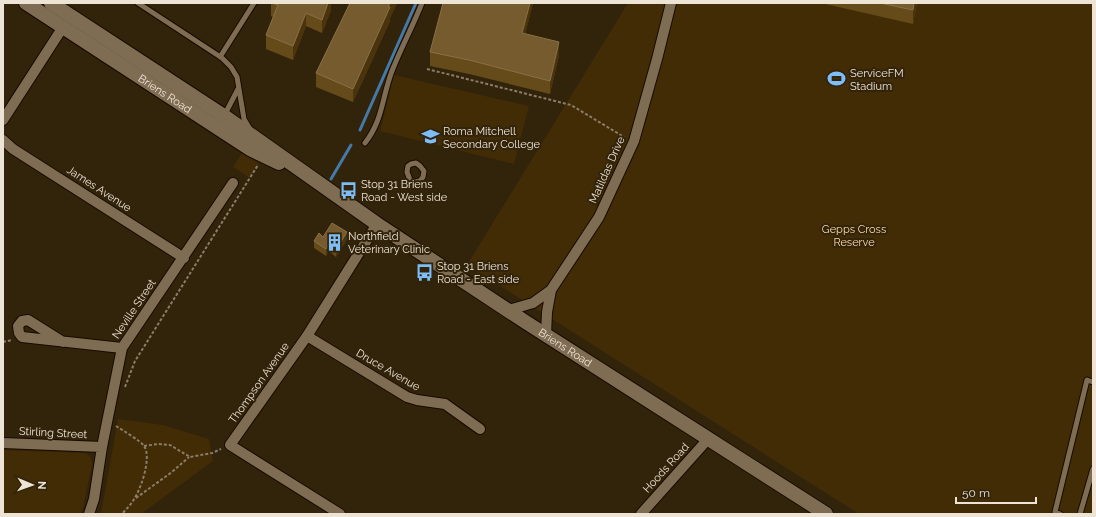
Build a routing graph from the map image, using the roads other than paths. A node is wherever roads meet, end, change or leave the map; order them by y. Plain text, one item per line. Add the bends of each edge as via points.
1 (26, 3) edge
2 (51, 3) edge
3 (138, 3) edge
4 (254, 3) edge
5 (422, 3) edge
6 (671, 3) edge
7 (67, 21) junction
8 (220, 57) junction
9 (238, 88) junction
10 (216, 119) junction
11 (3, 120) edge
12 (255, 137) junction
13 (3, 140) edge
14 (365, 143) dead end
15 (308, 177) junction
16 (233, 183) dead end
17 (377, 224) junction
18 (184, 258) junction
19 (551, 290) junction
20 (509, 310) junction
21 (546, 334) junction
22 (307, 336) junction
23 (63, 342) dead end
24 (122, 348) junction
25 (1093, 382) edge
26 (480, 429) dead end
27 (709, 438) junction
28 (3, 443) edge
29 (102, 447) junction
30 (1093, 469) edge
31 (89, 514) edge
32 (340, 514) edge
33 (641, 514) edge
34 (826, 514) edge
35 (1060, 514) edge
36 (1080, 514) edge

1 - 7 main road, Briens Road
2 - 7 main road, Briens Road
3 - 8 lane
4 - 8 lane
5 - 14 lane via 398,55 379,121
6 - 19 street, Matildas Drive via 634,141 599,217
7 - 10 main road, Briens Road
7 - 11 street
8 - 9 lane via 237,77
9 - 10 lane
9 - 12 lane via 244,119
10 - 12 main road, Briens Road
10 - 15 main road, Briens Road via 250,149
12 - 15 main road, Briens Road
13 - 18 street, James Avenue via 13,149
15 - 17 main road, Briens Road
16 - 18 street, Neville Street
17 - 20 main road, Briens Road
17 - 22 street, Thompson Avenue
18 - 24 street, Neville Street
19 - 20 street, Matildas Drive via 533,303
19 - 21 street
20 - 21 main road, Briens Road
21 - 27 main road, Briens Road
22 - 26 street, Druce Avenue via 407,397 445,404
22 - 32 street, Thompson Avenue via 230,445
23 - 24 street
24 - 29 street, Neville Street
25 - 35 lane via 1087,380 1055,512
27 - 33 street, Hoods Road
27 - 34 main road, Briens Road
28 - 29 street, Stirling Street
29 - 31 street, Neville Street via 94,499
30 - 36 lane

